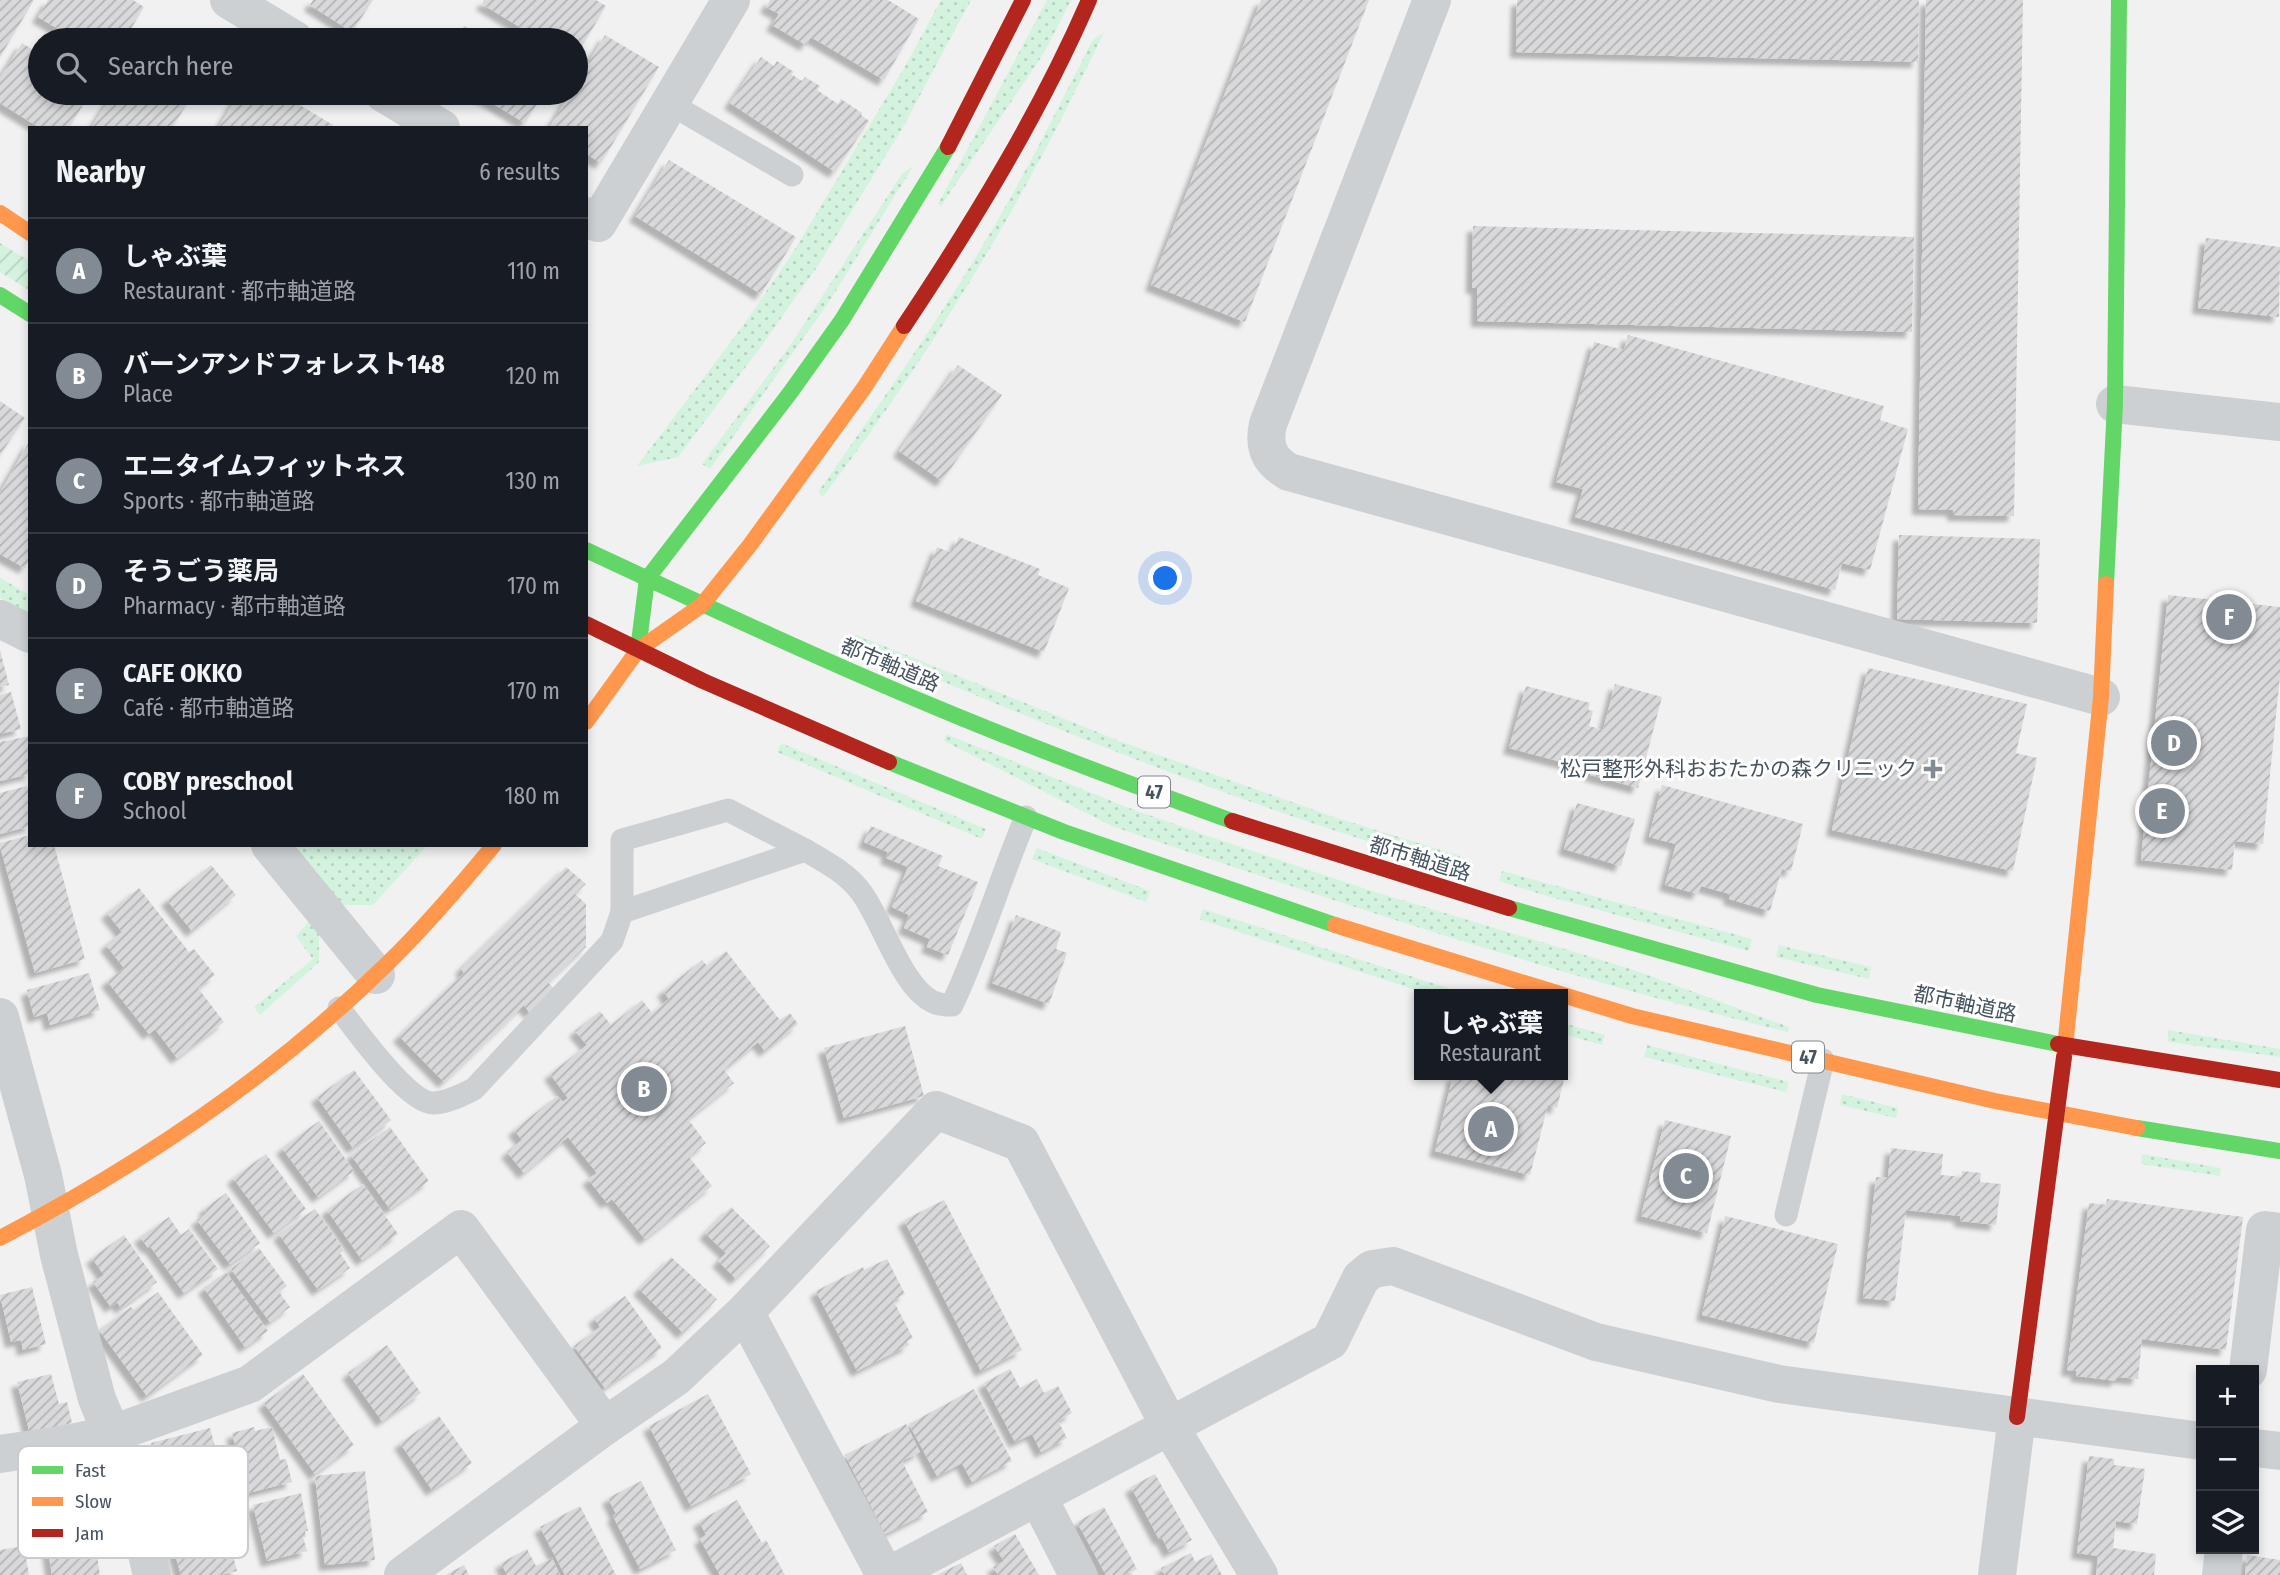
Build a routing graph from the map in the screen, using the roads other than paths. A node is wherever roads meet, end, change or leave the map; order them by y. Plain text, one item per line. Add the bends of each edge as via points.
1 (229, 0) edge
2 (731, 0) edge
3 (1023, 0) edge
4 (1089, 0) edge
5 (1432, 0) edge
6 (2119, 0) edge
7 (276, 28) edge
8 (669, 103) junction
9 (403, 105) edge
10 (437, 126) edge
11 (792, 175) dead end
12 (0, 214) edge
13 (588, 217) edge
14 (28, 232) edge
15 (0, 295) edge
16 (28, 313) edge
17 (2115, 404) junction
18 (2280, 422) edge
19 (588, 551) edge
20 (647, 579) junction
21 (702, 604) junction
22 (0, 619) edge
23 (588, 625) edge
24 (28, 634) edge
25 (638, 650) junction
26 (2101, 697) junction
27 (588, 719) edge
28 (1026, 817) junction
29 (272, 847) edge
30 (492, 847) edge
31 (805, 850) junction
32 (622, 912) junction
33 (376, 975) junction
34 (1542, 989) edge
35 (1568, 997) edge
36 (339, 1008) junction
37 (0, 1017) edge
38 (2066, 1046) junction
39 (1823, 1060) junction
40 (2280, 1080) edge
41 (2055, 1114) junction
42 (2280, 1151) edge
43 (51, 1213) junction
44 (1786, 1215) dead end
45 (2280, 1232) edge
46 (0, 1238) edge
47 (745, 1312) junction
48 (2249, 1365) edge
49 (2017, 1417) junction
50 (605, 1426) junction
51 (1170, 1427) junction
52 (112, 1434) junction
53 (2196, 1440) edge
54 (54, 1446) edge
55 (117, 1446) edge
56 (2259, 1449) edge
57 (18, 1451) edge
58 (2280, 1451) edge
59 (0, 1454) edge
60 (1038, 1497) junction
61 (2223, 1554) edge
62 (403, 1575) edge
63 (887, 1575) edge
64 (1078, 1575) edge
65 (1259, 1575) edge
66 (1997, 1575) edge
67 (2221, 1575) edge

1 - 7 street
2 - 8 street
3 - 20 street via 946,152 849,309
4 - 21 street via 1069,46 964,236 864,388
5 - 26 street via 1268,424 1266,445 1278,466
6 - 17 street
8 - 11 lane
8 - 13 street via 598,223
9 - 10 street
12 - 14 street
15 - 16 street
17 - 18 street
17 - 26 street
19 - 20 street, 都市軸道路 / 47
20 - 21 street, 都市軸道路 / 47
20 - 25 street
21 - 25 street
21 - 38 street, 都市軸道路 / 47 via 934,707 1094,771 1290,840 1620,941 1817,995
22 - 24 street
23 - 25 street, 47
25 - 27 street
25 - 28 street, 47 via 863,752
26 - 38 street
28 - 31 lane via 972,964 952,1005 935,1003 921,994 861,891
28 - 34 street, 47 via 1193,879
29 - 33 street
30 - 33 street
31 - 32 lane
31 - 32 lane via 728,810 622,840
32 - 36 lane via 612,941 474,1089 451,1099 432,1103 414,1096
33 - 36 street
35 - 39 street, 47
36 - 43 street via 232,1097
37 - 43 street
38 - 40 street, 都市軸道路 / 47
38 - 41 street
39 - 41 street, 47
39 - 44 lane
41 - 42 street, 47
41 - 49 street
43 - 46 street
43 - 52 street via 97,1399
45 - 48 street via 2265,1230
47 - 50 street via 676,1377
47 - 51 street via 936,1110 1021,1143
47 - 63 street
49 - 51 street via 1779,1384 1596,1342 1393,1266 1372,1269 1361,1278 1330,1340
49 - 53 street
49 - 66 street
50 - 52 street via 461,1229 250,1384
50 - 62 street
51 - 60 street
51 - 65 street
52 - 54 street
52 - 55 street
56 - 58 street
57 - 59 street
60 - 63 street
60 - 64 street
61 - 67 street

